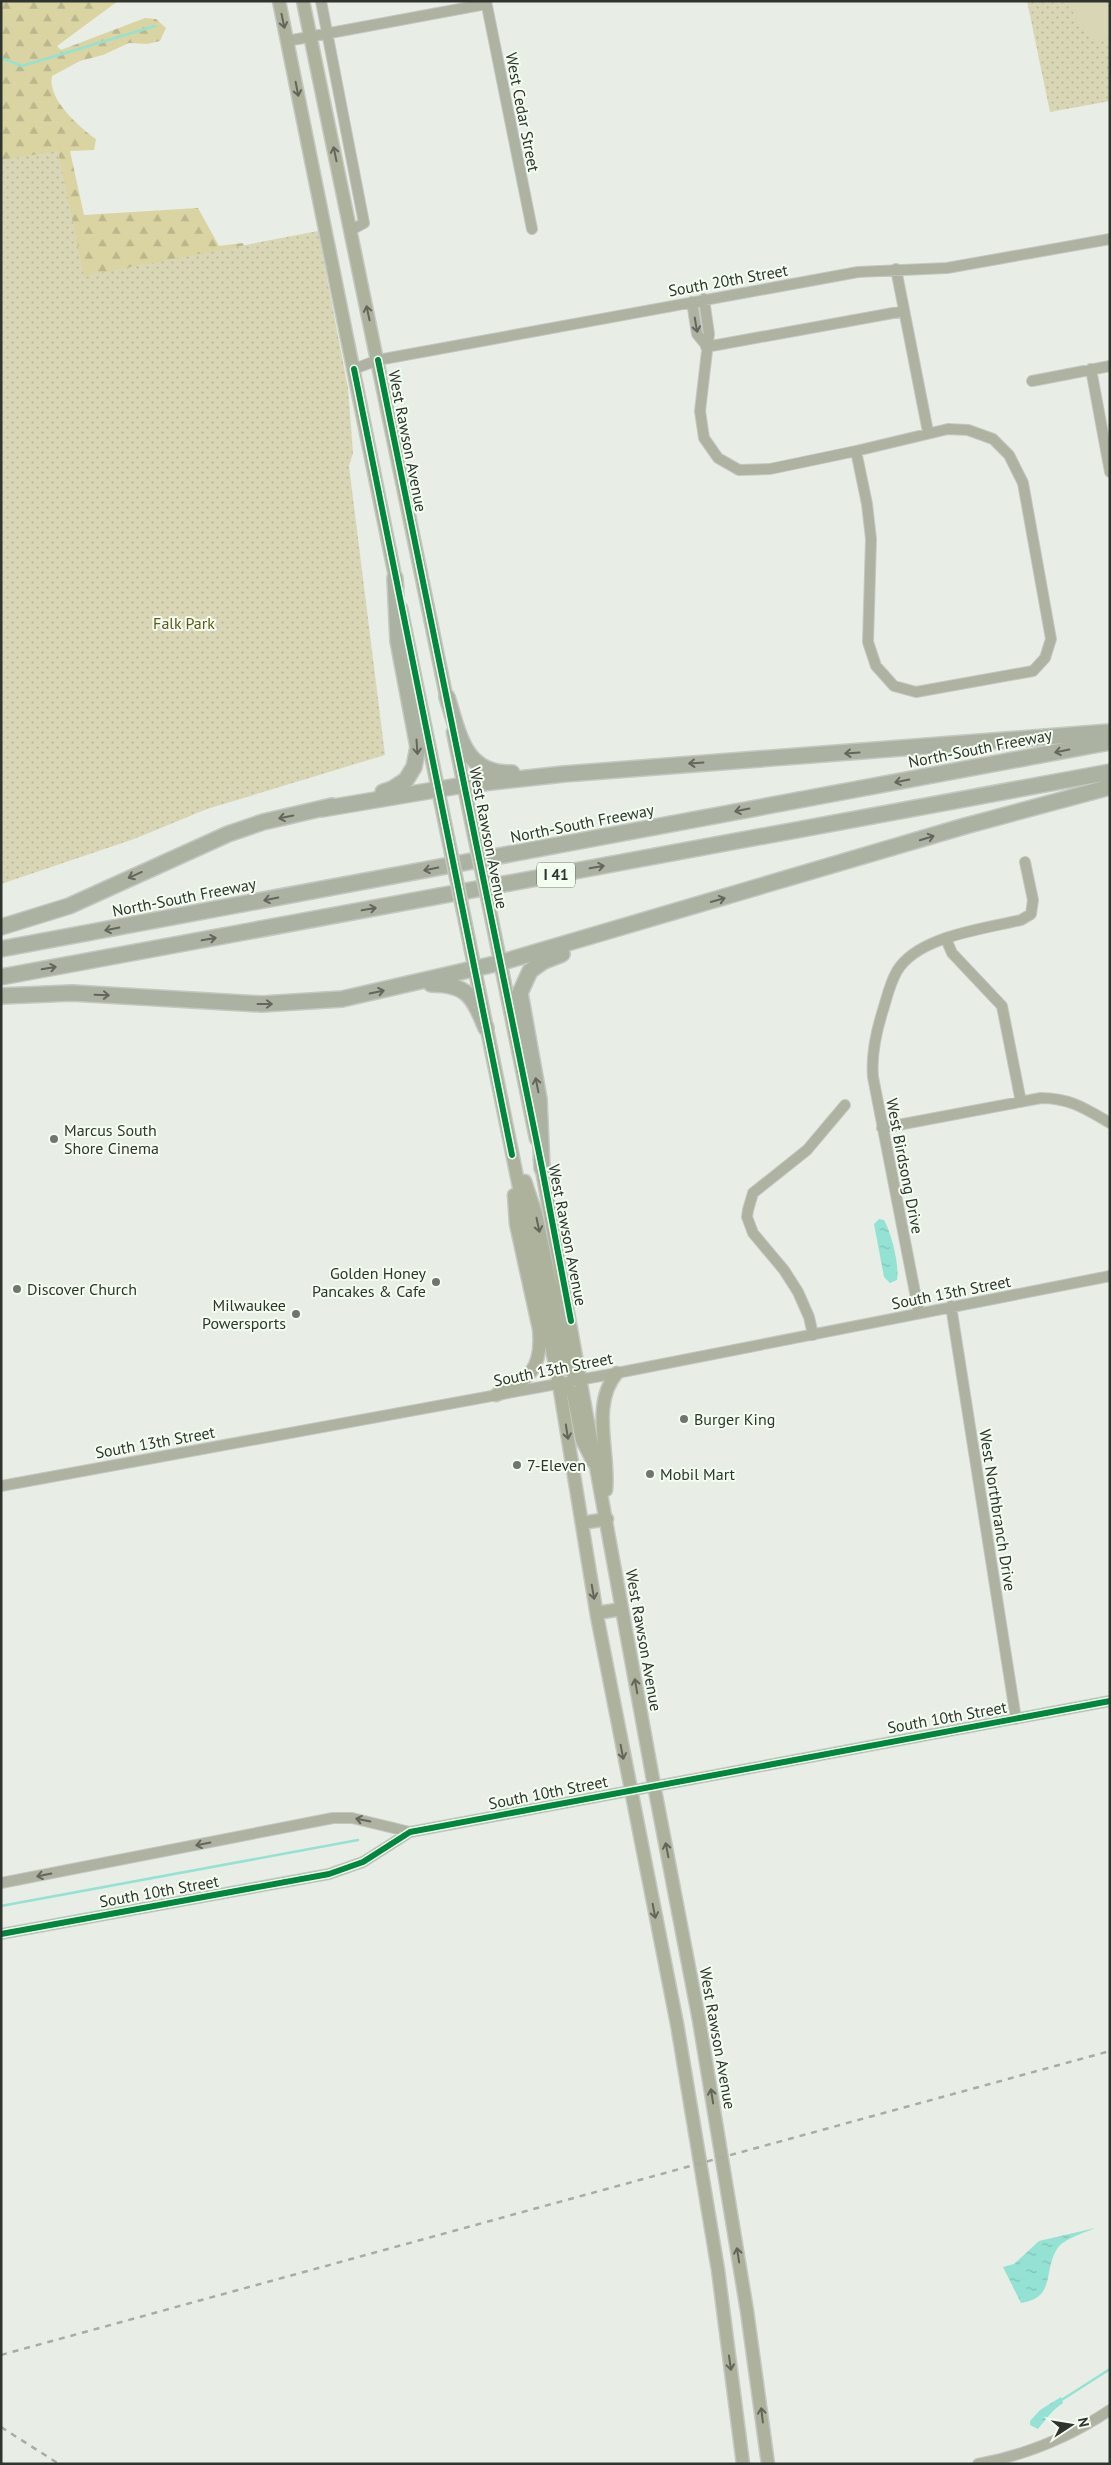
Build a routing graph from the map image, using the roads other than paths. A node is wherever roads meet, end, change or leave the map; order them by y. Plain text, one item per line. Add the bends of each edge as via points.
1 (279, 1) edge
2 (303, 1) edge
3 (321, 1) edge
4 (486, 3) edge
5 (327, 33) junction
6 (310, 37) junction
7 (288, 41) junction
8 (532, 229) dead end
9 (351, 230) junction
10 (1110, 239) edge
11 (896, 269) junction
12 (704, 299) junction
13 (692, 302) junction
14 (904, 311) junction
15 (706, 346) junction
16 (378, 360) junction
17 (1110, 366) edge
18 (354, 369) junction
19 (1091, 369) junction
20 (1032, 381) dead end
21 (928, 432) junction
22 (856, 452) junction
23 (1110, 472) edge
24 (395, 578) junction
25 (447, 696) junction
26 (1110, 732) edge
27 (1110, 742) edge
28 (1110, 772) edge
29 (564, 774) junction
30 (464, 785) junction
31 (1110, 786) edge
32 (439, 788) junction
33 (322, 809) junction
34 (1025, 862) dead end
35 (638, 924) junction
36 (1, 927) edge
37 (946, 939) junction
38 (1, 949) edge
39 (500, 963) junction
40 (474, 969) junction
41 (1, 977) edge
42 (412, 984) junction
43 (1, 996) edge
44 (486, 1028) junction
45 (1021, 1102) junction
46 (845, 1105) dead end
47 (1110, 1124) edge
48 (882, 1128) junction
49 (512, 1150) junction
50 (542, 1168) junction
51 (1110, 1276) edge
52 (951, 1306) junction
53 (920, 1312) junction
54 (813, 1335) junction
55 (616, 1373) junction
56 (582, 1379) junction
57 (559, 1384) junction
58 (496, 1395) junction
59 (598, 1472) junction
60 (1, 1486) edge
61 (606, 1513) junction
62 (582, 1523) junction
63 (622, 1609) junction
64 (597, 1613) junction
65 (1110, 1701) edge
66 (1016, 1719) junction
67 (654, 1785) junction
68 (630, 1790) junction
69 (410, 1832) junction
70 (1, 1883) edge
71 (1, 1934) edge
72 (1110, 2410) edge
73 (743, 2464) edge
74 (768, 2464) edge
75 (978, 2464) edge

1 -> 7 main road
2 - 6 main road, West Rawson Avenue
3 - 5 street
4 - 5 street
4 - 8 street, West Cedar Street
5 - 6 street
5 - 9 street via 364,223
6 - 7 street
9 -> 6 main road, West Rawson Avenue
7 -> 18 main road
16 -> 9 main road, West Rawson Avenue
10 - 11 street, South 20th Street via 947,268
11 - 12 street, South 20th Street via 858,272
11 - 14 street
12 - 13 street, South 20th Street
12 - 15 street via 709,334
13 -> 15 street via 697,334
13 - 16 street, South 20th Street
14 - 15 street
14 - 21 street
15 - 22 street via 700,411 704,438 718,458 739,470 770,469
16 - 18 street, South 20th Street
16 - 25 main road, West Rawson Avenue
17 - 19 street
18 - 24 main road
19 - 20 street
19 - 23 street
21 - 22 street
21 - 22 street via 948,428 968,430 993,439 1009,455 1023,483 1051,639 1045,658 1033,671 916,692 894,686 876,666 868,642 871,539
24 - 32 main road
24 -> 33 highway via 398,642 418,747 416,761 406,780 392,789
25 - 29 highway via 461,738 478,765 496,772
25 - 30 main road, West Rawson Avenue
26 -> 29 highway
27 -> 38 highway, North-South Freeway / I 41
41 -> 28 highway, I 41
29 - 30 highway
30 - 32 highway
30 - 39 main road, West Rawson Avenue, bridge
35 -> 31 highway
32 - 33 highway
32 - 40 main road, bridge
33 -> 36 highway via 263,822 228,834 69,906
34 - 37 street, West Birdsong Drive via 1033,900 1033,909 1027,918
35 - 39 highway
50 -> 35 highway via 539,1099 520,1004 522,986 530,971 544,961
37 - 45 street via 952,953 1002,1006
37 - 48 street, West Birdsong Drive via 920,949 903,962 893,979 878,1026 872,1065
39 - 40 highway
39 - 50 main road, West Rawson Avenue
40 - 42 highway
40 - 44 main road
43 -> 42 highway via 72,994 233,1004 289,1004 342,999
42 - 44 highway via 449,985 463,990 476,1004
44 - 49 main road
45 - 47 street via 1054,1098 1075,1103
45 - 48 street
46 - 54 street via 807,1150 753,1193 747,1217 753,1232 798,1292
48 - 53 street, West Birdsong Drive
49 -> 56 main road via 536,1214 567,1365 575,1376
49 - 57 main road
49 - 58 main road via 516,1224 540,1338 530,1375
50 - 56 main road, West Rawson Avenue
51 - 52 street, South 13th Street
52 - 53 street, South 13th Street
52 - 66 street, West Northbranch Drive
53 - 54 street, South 13th Street
54 - 55 street, South 13th Street
55 - 56 street, South 13th Street
55 - 61 main road via 608,1386 601,1429 608,1471
56 - 57 street, South 13th Street
56 - 59 main road, West Rawson Avenue
57 - 58 street, South 13th Street
57 - 59 main road via 573,1393 582,1440
57 -> 62 main road
58 - 60 street, South 13th Street
59 - 61 main road, West Rawson Avenue
61 - 62 main road
61 - 63 main road, West Rawson Avenue
62 -> 64 main road
63 - 64 main road
67 -> 63 main road, West Rawson Avenue
64 -> 68 main road
65 - 66 street, South 10th Street
66 - 67 street, South 10th Street
67 - 68 street, South 10th Street
74 -> 67 main road, West Rawson Avenue via 706,2059
68 - 69 street, South 10th Street
68 -> 73 main road via 677,2024 702,2171
69 -> 70 street, South 10th Street via 352,1818 333,1818
69 - 71 street, South 10th Street via 363,1862 329,1874
72 - 75 street via 1046,2445

